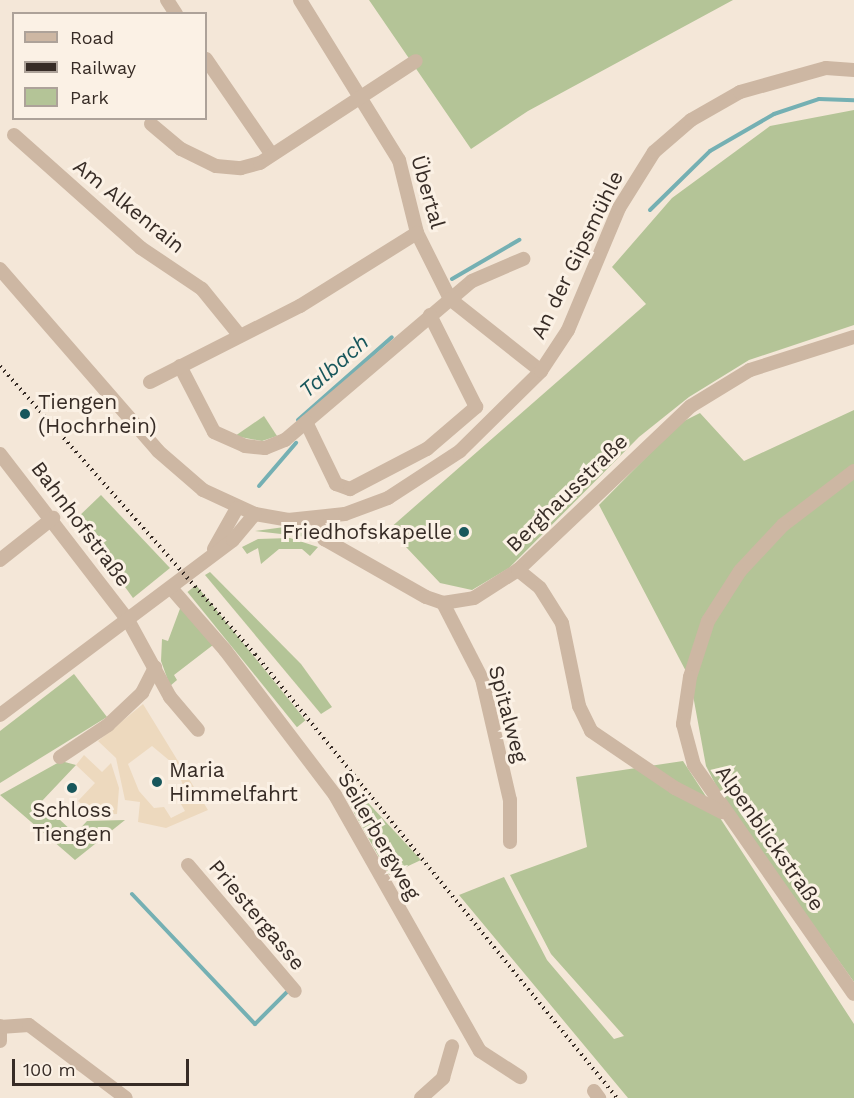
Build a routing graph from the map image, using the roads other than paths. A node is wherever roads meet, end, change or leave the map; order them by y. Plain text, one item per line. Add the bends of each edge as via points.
1 (300, 0) edge
2 (207, 61) edge
3 (416, 61) dead end
4 (854, 70) edge
5 (361, 94) junction
6 (151, 124) dead end
7 (14, 135) dead end
8 (272, 155) junction
9 (417, 233) junction
10 (523, 259) dead end
11 (0, 268) edge
12 (450, 299) junction
13 (430, 315) junction
14 (240, 336) junction
15 (854, 337) edge
16 (180, 366) junction
17 (541, 371) junction
18 (150, 382) dead end
19 (306, 422) junction
20 (0, 454) edge
21 (854, 471) edge
22 (237, 507) junction
23 (255, 514) junction
24 (53, 518) junction
25 (316, 519) junction
26 (211, 553) junction
27 (0, 560) edge
28 (518, 570) junction
29 (171, 588) junction
30 (442, 603) junction
31 (128, 620) junction
32 (155, 667) junction
33 (0, 715) edge
34 (198, 730) dead end
35 (60, 757) dead end
36 (724, 813) junction
37 (510, 842) dead end
38 (188, 865) dead end
39 (295, 991) dead end
40 (854, 994) edge
41 (0, 1027) edge
42 (0, 1041) edge
43 (452, 1046) dead end
44 (520, 1077) dead end
45 (421, 1097) edge
46 (126, 1098) edge

1 - 5 street, Übertal
2 - 8 street
3 - 5 street
4 - 17 street, An der Gipsmühle via 826,68 740,92 691,120 654,152 619,208 568,330
5 - 8 street
5 - 9 street, Übertal via 399,160
6 - 8 street via 181,148 216,166 241,168
7 - 14 street, Am Alkenrain via 141,248 202,289
9 - 12 street, Übertal
9 - 14 street
10 - 12 street via 493,267
11 - 22 street, An der Gipsmühle via 166,459 203,490
12 - 13 street
12 - 17 street, Übertal
13 - 19 street
13 - 19 street via 476,407 427,448 350,489 336,484
14 - 16 street
15 - 28 street, Berghausstraße via 750,370 690,406
16 - 18 street
16 - 19 street via 214,432 244,446 275,444
17 - 25 street, An der Gipsmühle via 460,451 423,478 368,506
20 - 24 street, Bahnhofstraße
21 - 36 street, Alpenblickstraße via 783,525 740,571 708,621 690,677 683,724 693,765
22 - 23 street, An der Gipsmühle
22 - 26 street
23 - 25 street, An der Gipsmühle
23 - 26 street via 243,531
24 - 27 street
24 - 31 street, Bahnhofstraße
25 - 30 street via 324,539 336,547
26 - 29 street
28 - 30 street, Berghausstraße via 482,595
28 - 36 street via 540,588 562,623 579,706 591,731 675,788
29 - 31 street
29 - 44 street, Seilerbergweg via 335,795 480,1051
30 - 37 street, Spitalweg via 482,680 510,800
31 - 32 street, Bahnhofstraße
31 - 33 street
32 - 34 street, Bahnhofstraße via 170,697
32 - 35 street via 134,700
36 - 40 street, Alpenblickstraße
38 - 39 street, Priestergasse
41 - 42 street
41 - 46 street via 29,1025
43 - 45 street via 443,1078

